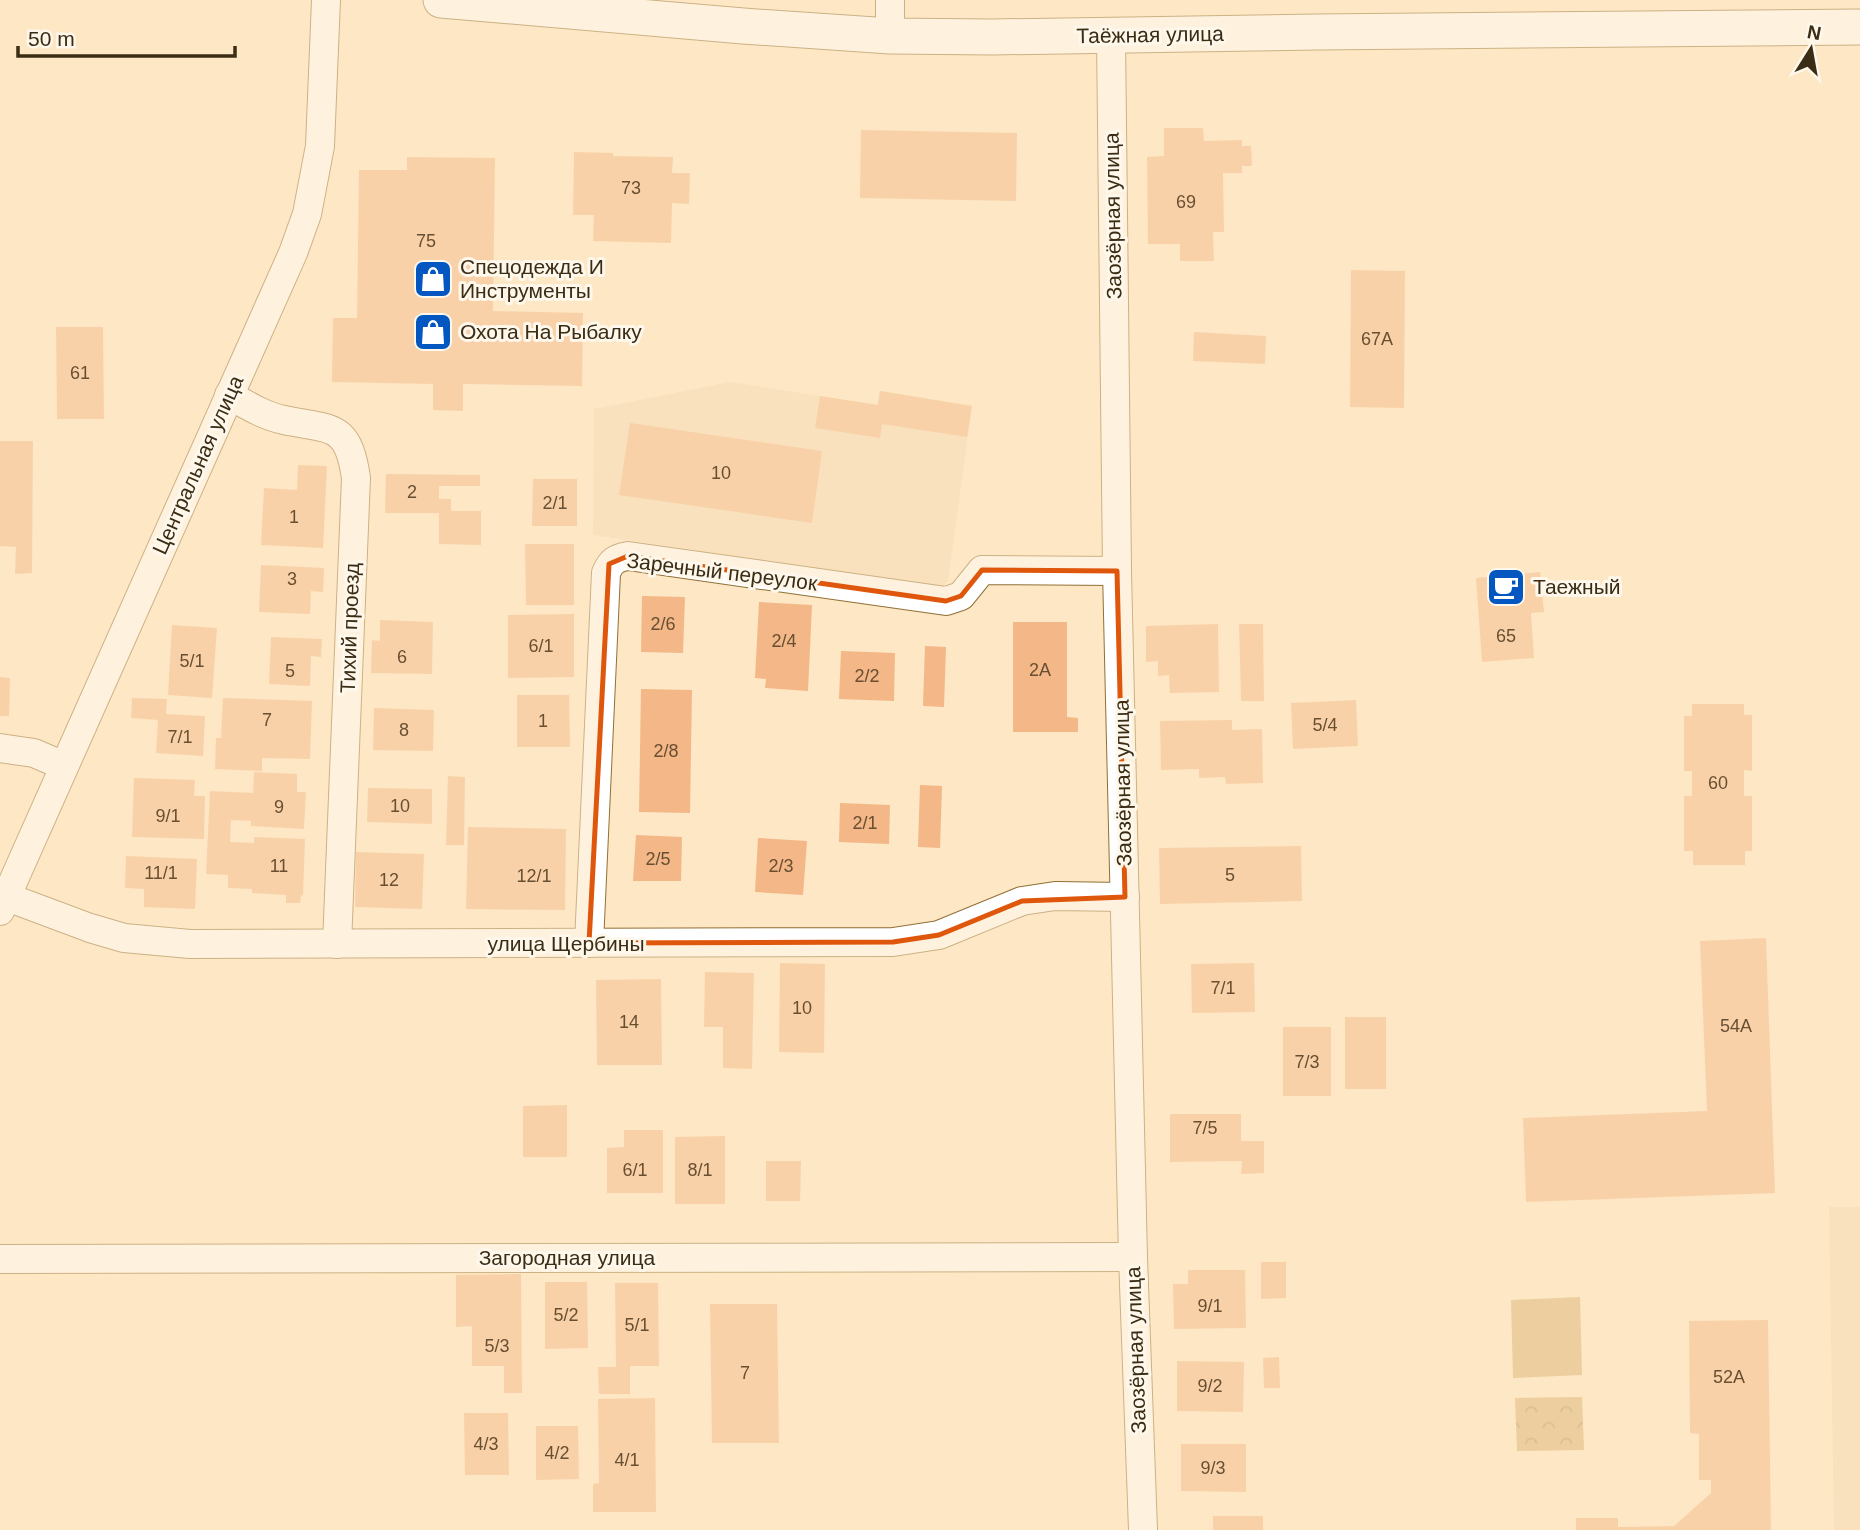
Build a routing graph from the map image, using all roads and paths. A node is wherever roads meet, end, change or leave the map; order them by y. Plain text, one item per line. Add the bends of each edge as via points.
1 (326, 0) edge
2 (441, 0) edge
3 (890, 0) edge
4 (1860, 27) edge
5 (890, 36) junction
6 (1111, 36) junction
7 (229, 395) junction
8 (1117, 571) junction
9 (0, 748) edge
10 (64, 766) junction
11 (1125, 897) junction
12 (3, 904) edge
13 (589, 943) junction
14 (337, 944) junction
15 (1133, 1257) junction
16 (0, 1259) edge
17 (1143, 1530) edge

1 - 7 street, Центральная улица via 320,146 307,214
2 - 5 street, Таёжная улица
3 - 5 street
4 - 6 street, Таёжная улица
5 - 6 street, Таёжная улица
6 - 8 street, Заозёрная улица
7 - 10 street, Центральная улица
7 - 14 street, Тихий проезд via 262,413 339,433 354,462
8 - 11 street, Заозёрная улица
8 - 13 street, Заречный переулок via 982,570 961,596 937,601 617,558 606,573
9 - 10 street via 34,753
10 - 12 street, Центральная улица
11 - 13 street, улица Щербины via 1055,896 1022,901 939,935 893,942
11 - 15 street, Заозёрная улица
12 - 14 street, улица Щербины via 146,941
13 - 14 street, улица Щербины
15 - 16 street, Загородная улица
15 - 17 street, Заозёрная улица

